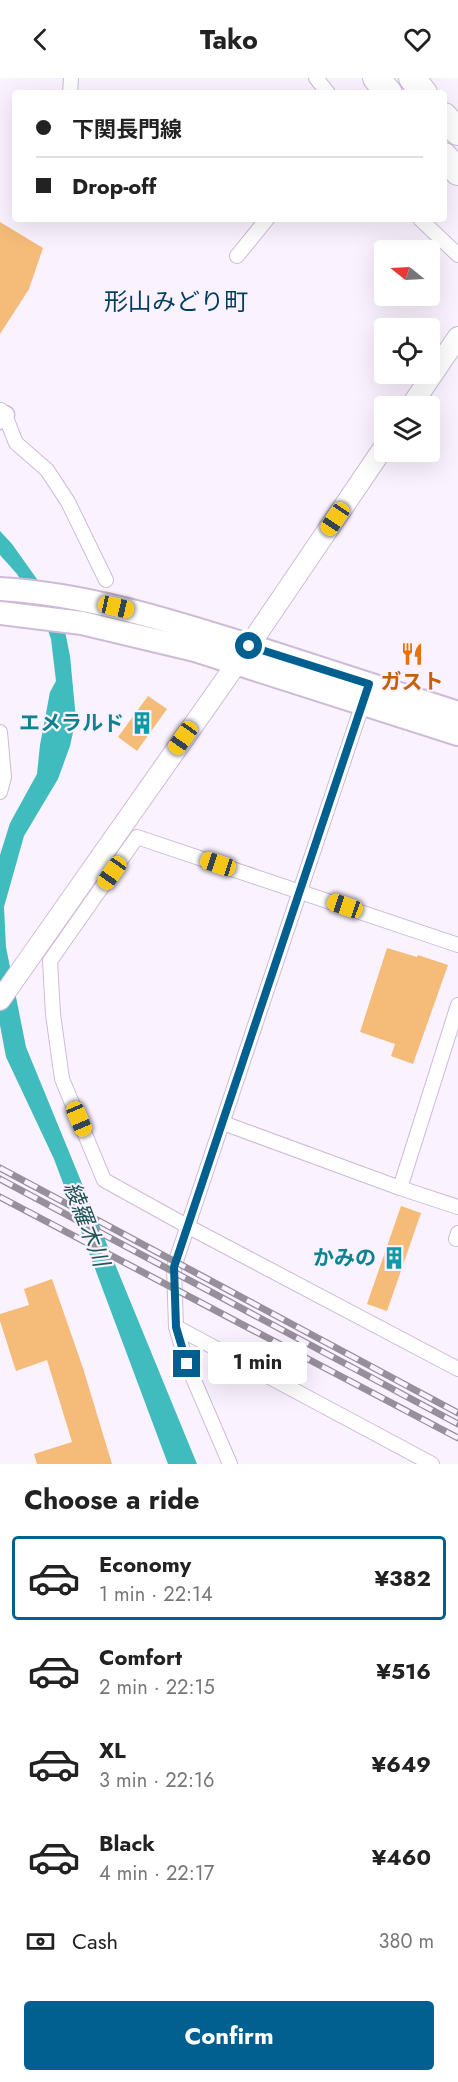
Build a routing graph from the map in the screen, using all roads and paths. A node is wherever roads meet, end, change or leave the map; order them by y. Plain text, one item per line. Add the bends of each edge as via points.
1 (316, 78) edge
2 (376, 78) edge
3 (412, 78) edge
4 (326, 90) edge
5 (386, 90) edge
6 (422, 90) edge
7 (447, 119) edge
8 (458, 132) edge
9 (447, 159) edge
10 (458, 172) edge
11 (265, 222) edge
12 (423, 222) edge
13 (458, 255) edge
14 (237, 256) dead end
15 (458, 338) edge
16 (418, 396) edge
17 (2, 415) edge
18 (374, 462) edge
19 (106, 580) dead end
20 (4, 589) edge
21 (7, 613) edge
22 (249, 646) junction
23 (235, 664) junction
24 (366, 693) junction
25 (458, 713) edge
26 (0, 732) edge
27 (458, 734) edge
28 (0, 792) edge
29 (300, 891) junction
30 (458, 945) edge
31 (0, 1000) edge
32 (458, 1005) edge
33 (223, 1123) junction
34 (400, 1188) junction
35 (458, 1207) edge
36 (187, 1226) junction
37 (176, 1327) junction
38 (458, 1369) edge
39 (230, 1464) edge
40 (432, 1464) edge

1 - 4 street
2 - 5 highway
3 - 6 highway
7 - 8 highway
9 - 10 highway
11 - 14 street
12 - 13 street
15 - 16 main road
17 - 19 street via 16,442 47,470 68,502
18 - 22 main road
20 - 22 main road via 149,615
21 - 23 main road via 82,623 195,650
22 - 23 main road
22 - 24 main road
23 - 24 main road
23 - 31 main road
24 - 25 main road
24 - 27 main road
24 - 29 street
26 - 28 street via 4,777
29 - 30 street
29 - 33 street
29 - 36 street via 136,837 51,961 62,1079 104,1180
32 - 34 street
33 - 34 street
33 - 36 street
34 - 35 street
36 - 37 street via 174,1267
36 - 38 street
37 - 39 street via 187,1364
37 - 40 street

